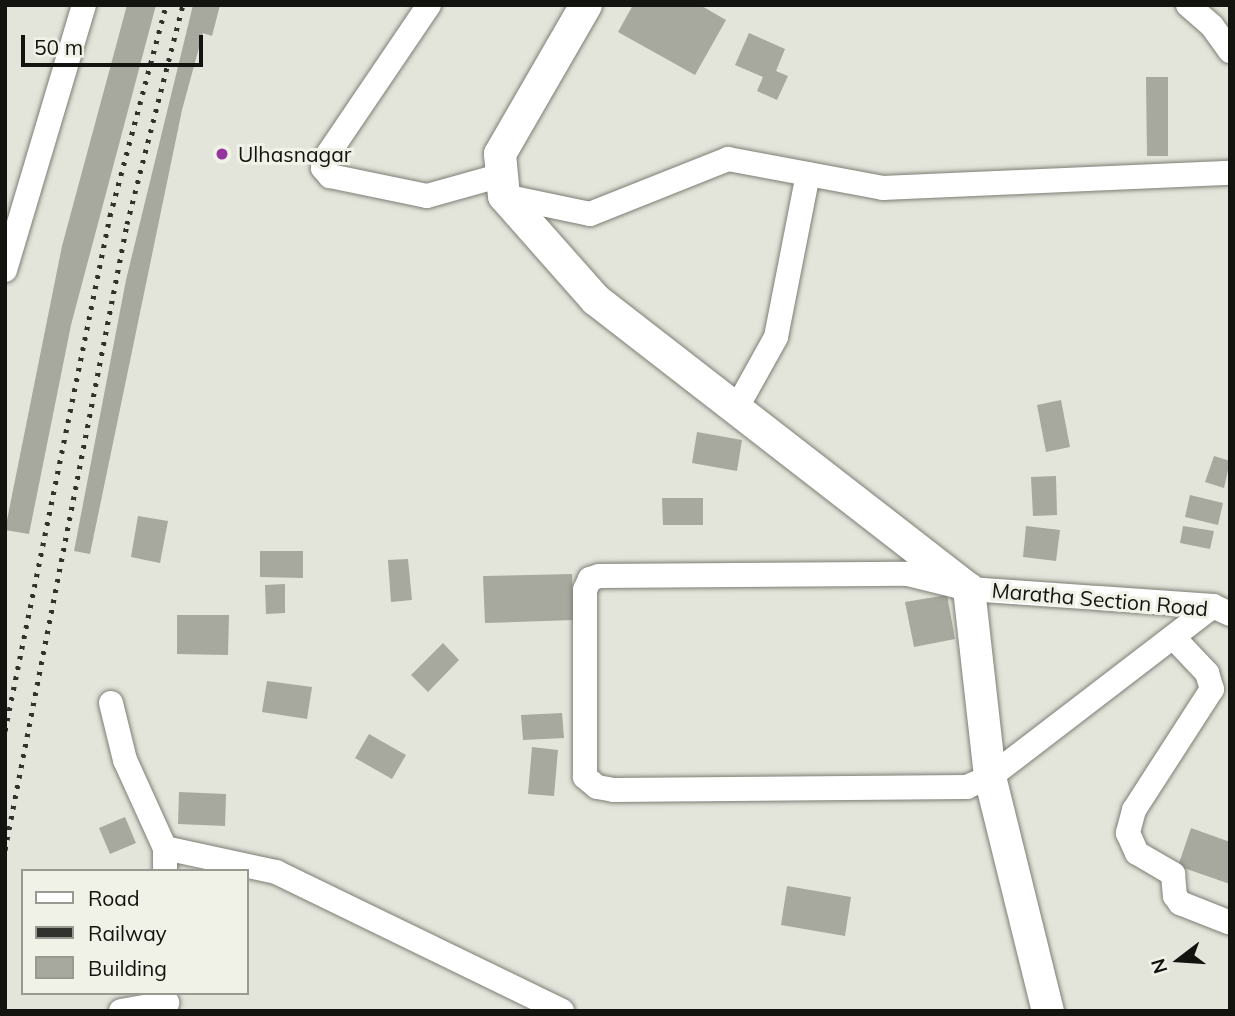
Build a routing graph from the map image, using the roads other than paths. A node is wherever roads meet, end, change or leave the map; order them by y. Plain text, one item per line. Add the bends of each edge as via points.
1 (84, 5) edge
2 (429, 5) edge
3 (586, 5) edge
4 (1188, 5) edge
5 (1230, 51) edge
6 (1230, 173) edge
7 (808, 174) junction
8 (503, 186) junction
9 (5, 270) edge
10 (736, 409) junction
11 (969, 589) junction
12 (1222, 610) edge
13 (1173, 637) junction
14 (111, 703) dead end
15 (990, 777) junction
16 (165, 860) edge
17 (1229, 922) edge
18 (167, 1002) edge
19 (121, 1011) edge
20 (562, 1011) edge
21 (1048, 1011) edge

1 - 9 street
2 - 8 street via 324,160 323,168 330,176 427,196
3 - 8 street via 500,154
4 - 5 street via 1212,26
6 - 7 street via 883,188
7 - 8 street via 728,159 590,215
7 - 10 street via 776,337
8 - 10 street via 596,300
10 - 11 street
11 - 12 street, Maratha Section Road
11 - 15 street
11 - 15 street, Maratha Section Road via 908,574 618,575 590,579 585,590 585,778 597,787 614,790 967,787
12 - 13 street
13 - 15 street
13 - 17 street via 1207,673 1212,689 1134,810 1128,833 1137,853 1173,874 1180,903
14 - 16 street via 125,760
15 - 21 street
16 - 20 street via 276,872
18 - 19 street

